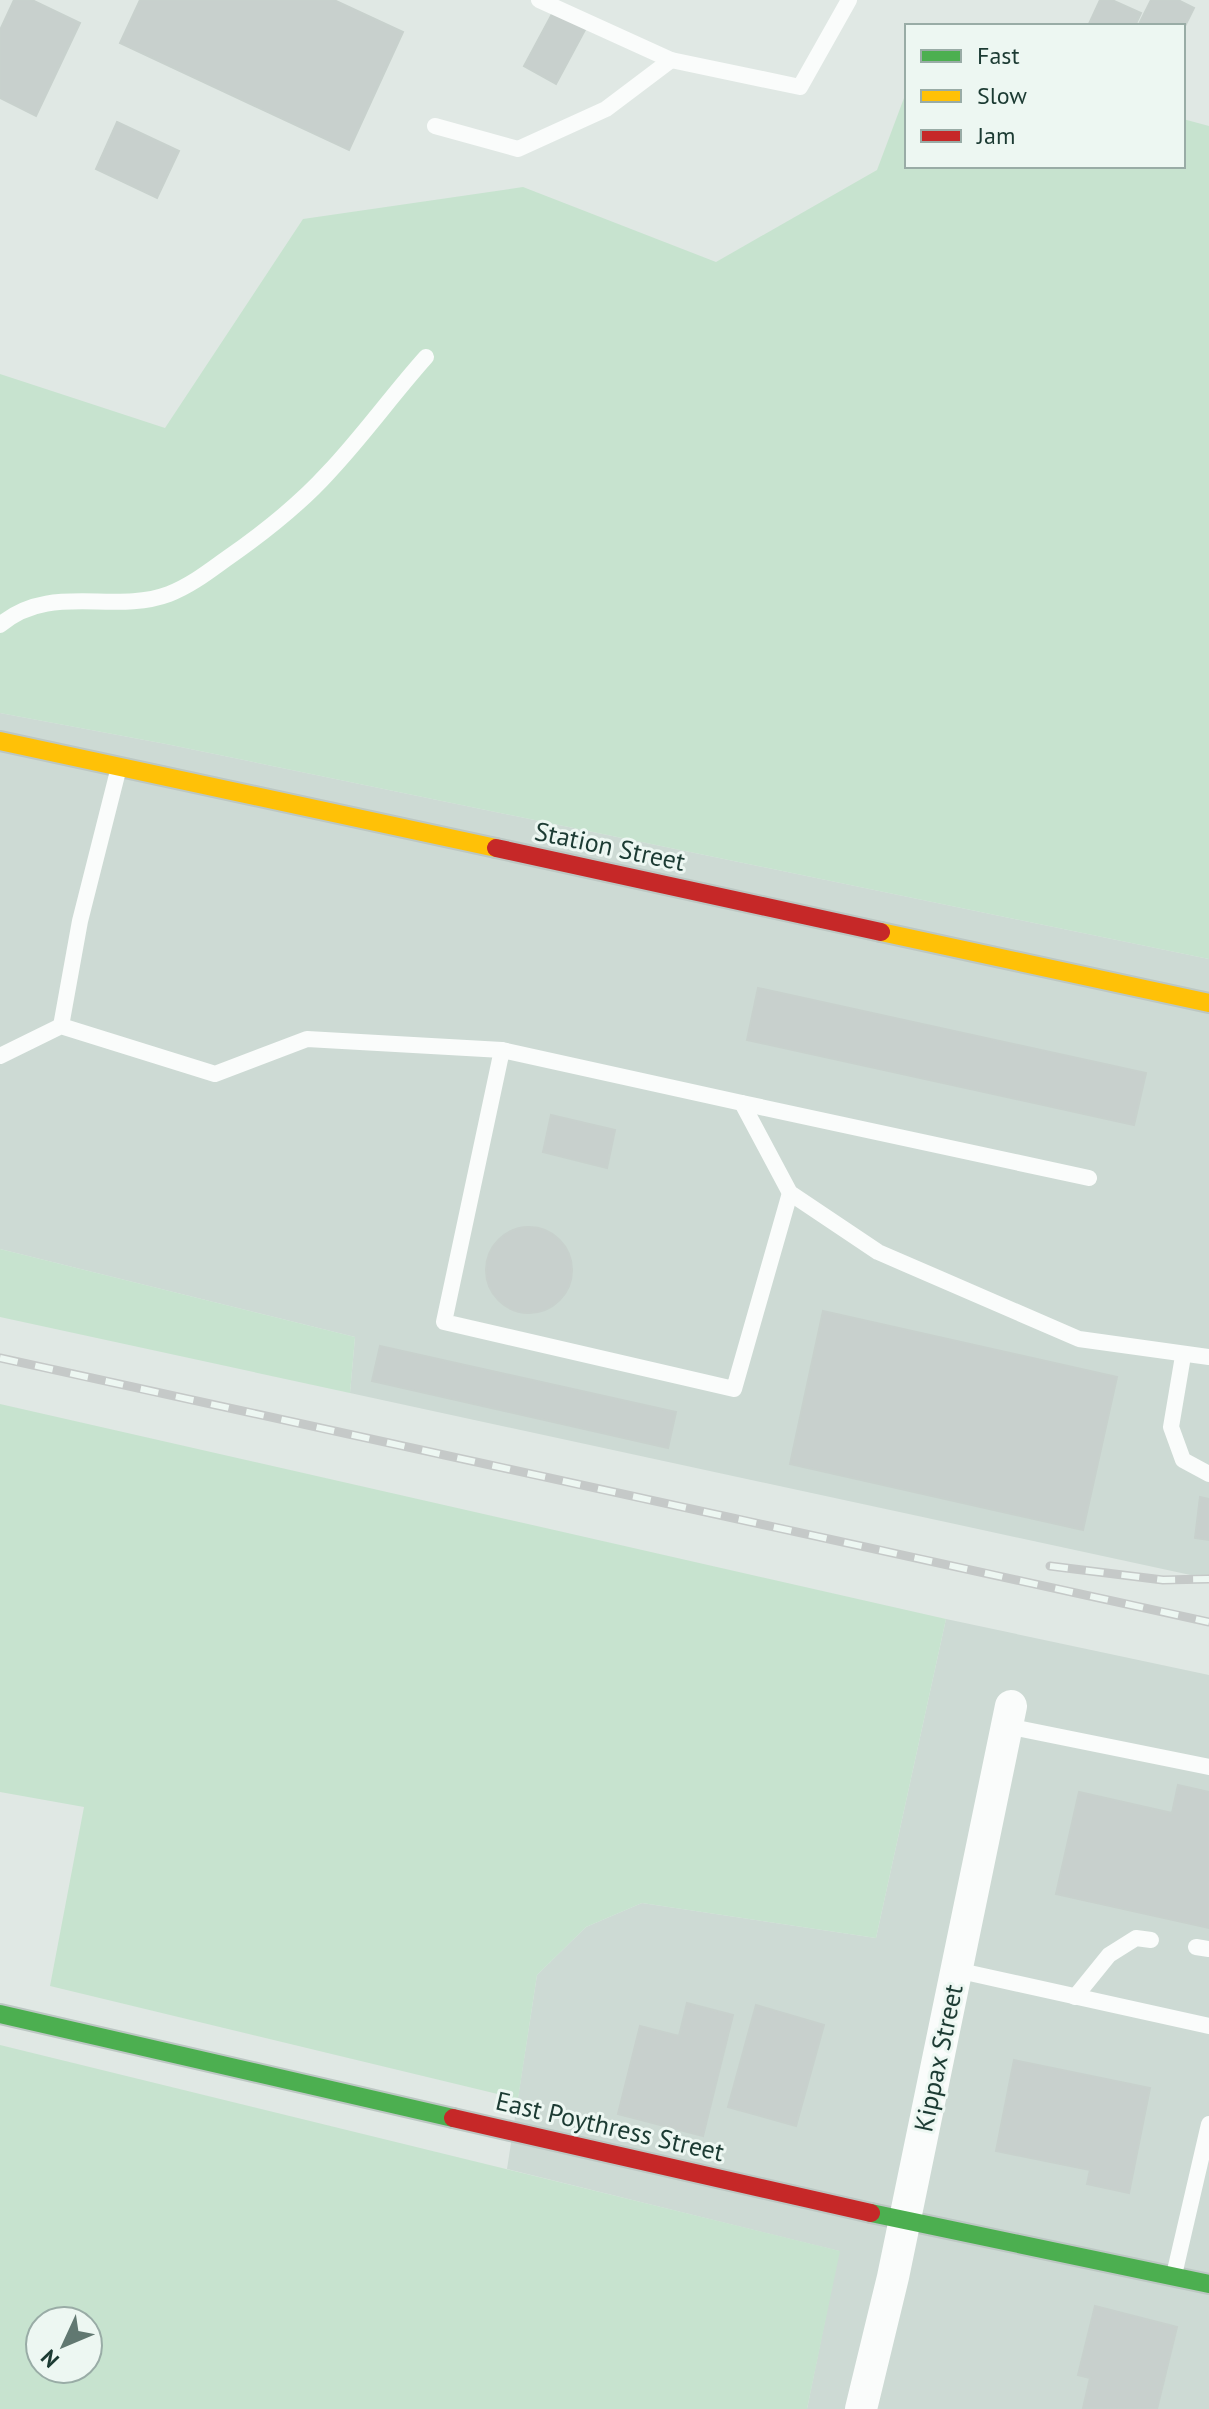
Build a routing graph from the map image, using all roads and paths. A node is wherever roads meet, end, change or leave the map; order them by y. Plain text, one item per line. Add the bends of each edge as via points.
1 (539, 0) edge
2 (849, 0) edge
3 (671, 60) junction
4 (435, 126) dead end
5 (426, 357) dead end
6 (0, 625) edge
7 (0, 741) edge
8 (119, 767) junction
9 (1209, 1003) edge
10 (61, 1026) junction
11 (502, 1050) junction
12 (0, 1056) edge
13 (742, 1103) junction
14 (1089, 1178) dead end
15 (790, 1193) junction
16 (1183, 1356) junction
17 (1209, 1357) edge
18 (1209, 1474) edge
19 (1009, 1716) joint
20 (1209, 1767) edge
21 (1151, 1940) dead end
22 (956, 1970) junction
23 (1075, 1997) junction
24 (0, 2014) edge
25 (1209, 2026) edge
26 (1209, 2124) edge
27 (904, 2221) junction
28 (1173, 2277) junction
29 (1209, 2284) edge
30 (861, 2409) edge

1 - 3 lane
2 - 3 lane via 800,87
3 - 4 lane via 606,109 518,149
5 - 6 lane via 328,474 264,533 192,583 134,602 55,600 20,610
7 - 8 street, Station Street
8 - 9 street, Station Street
8 - 10 lane via 80,921
10 - 11 lane via 215,1074 307,1039
10 - 12 lane
11 - 13 lane
11 - 15 lane via 444,1322 734,1389
13 - 14 lane
13 - 15 lane
15 - 16 lane via 878,1252 1079,1339
16 - 17 lane
16 - 18 lane via 1171,1427 1183,1460
19 - 20 lane
19 - 22 street, Kippax Street
21 - 23 lane via 1136,1938 1109,1955
22 - 23 lane
22 - 27 street, Kippax Street
23 - 25 lane
24 - 27 street, East Poythress Street
26 - 28 lane
27 - 28 street, East Poythress Street
27 - 30 street, Kippax Street
28 - 29 street, East Poythress Street

